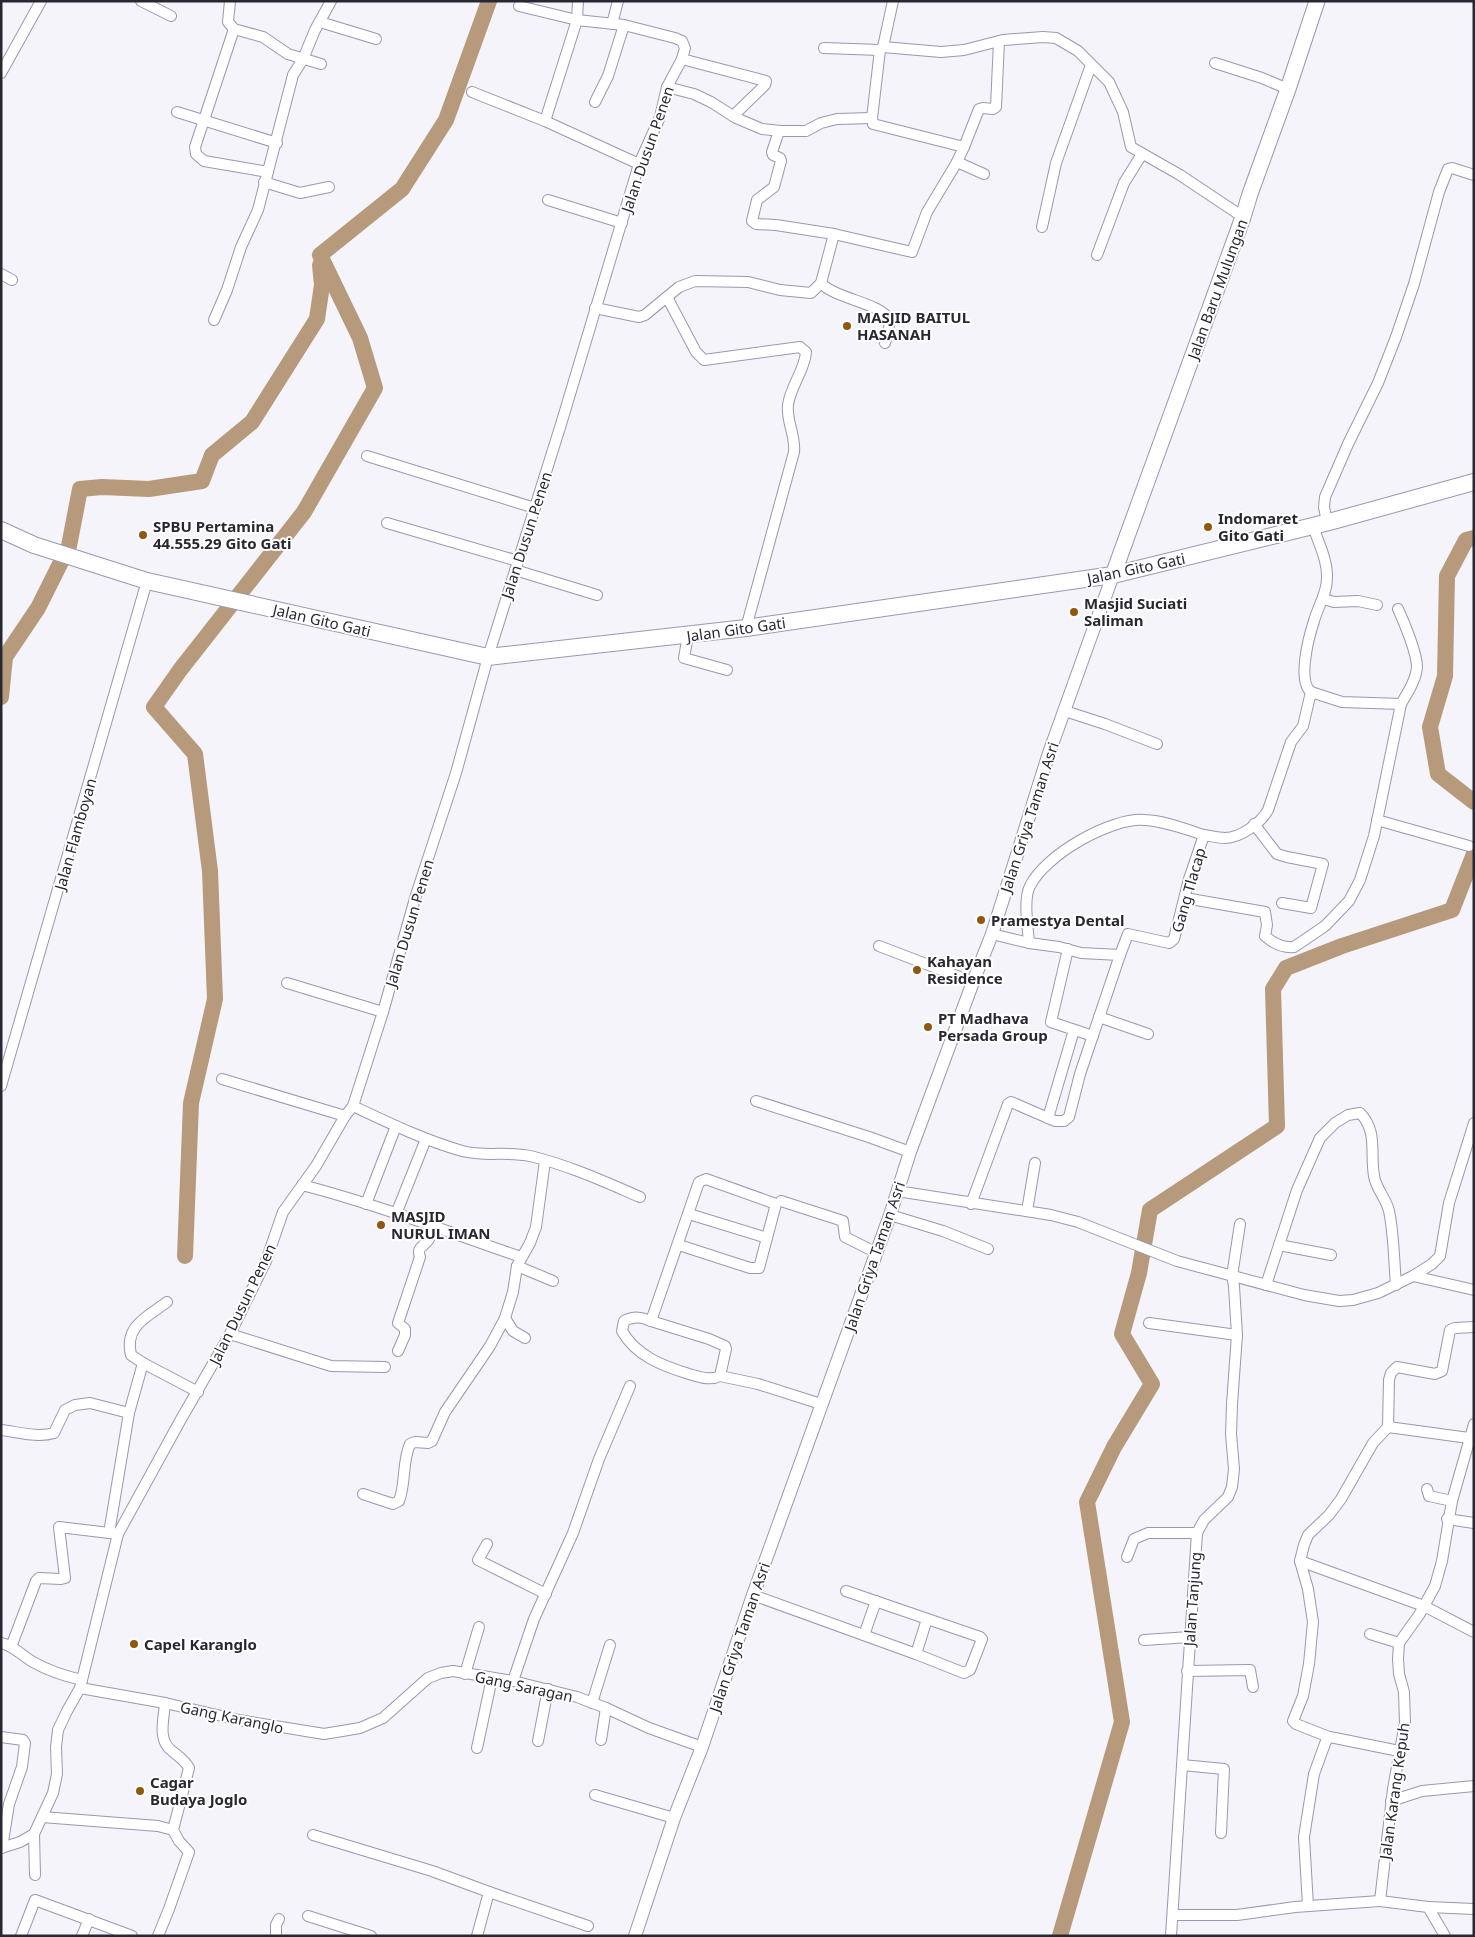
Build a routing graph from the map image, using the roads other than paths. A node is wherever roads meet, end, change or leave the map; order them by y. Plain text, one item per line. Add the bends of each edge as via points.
1 (41, 1) edge
2 (141, 1) edge
3 (230, 1) edge
4 (331, 1) edge
5 (578, 1) edge
6 (618, 1) edge
7 (893, 1) edge
8 (1318, 1) edge
9 (519, 6) dead end
10 (172, 16) dead end
11 (577, 20) junction
12 (320, 22) junction
13 (612, 24) junction
14 (624, 26) junction
15 (234, 29) junction
16 (376, 39) dead end
17 (999, 41) junction
18 (824, 48) dead end
19 (882, 48) junction
20 (303, 59) junction
21 (682, 60) junction
22 (1215, 63) dead end
23 (321, 64) dead end
24 (1091, 64) junction
25 (1, 73) edge
26 (667, 87) junction
27 (1288, 89) junction
28 (472, 92) dead end
29 (594, 102) dead end
30 (177, 112) dead end
31 (872, 118) junction
32 (738, 119) junction
33 (203, 120) junction
34 (545, 121) junction
35 (779, 131) junction
36 (277, 143) junction
37 (964, 147) junction
38 (1142, 154) junction
39 (957, 162) junction
40 (640, 164) junction
41 (268, 172) junction
42 (984, 174) dead end
43 (1474, 175) edge
44 (264, 182) junction
45 (329, 187) dead end
46 (548, 200) dead end
47 (1243, 217) junction
48 (622, 223) junction
49 (1042, 227) dead end
50 (834, 234) junction
51 (1097, 255) dead end
52 (1, 274) edge
53 (12, 280) dead end
54 (821, 283) junction
55 (667, 297) junction
56 (595, 308) junction
57 (214, 320) dead end
58 (885, 343) dead end
59 (367, 456) dead end
60 (1474, 482) edge
61 (535, 508) junction
62 (387, 523) dead end
63 (1320, 524) junction
64 (1, 530) edge
65 (516, 566) junction
66 (1113, 575) junction
67 (147, 581) junction
68 (597, 595) dead end
69 (1324, 599) junction
70 (1377, 605) dead end
71 (1398, 609) dead end
72 (746, 628) junction
73 (688, 635) junction
74 (488, 657) junction
75 (727, 670) dead end
76 (1311, 692) junction
77 (1401, 704) junction
78 (1065, 711) junction
79 (1157, 744) dead end
80 (1377, 820) junction
81 (1254, 824) junction
82 (1204, 835) junction
83 (1469, 846) dead end
84 (1185, 898) junction
85 (1282, 902) dead end
86 (992, 934) junction
87 (1029, 943) junction
88 (879, 946) dead end
89 (1068, 949) junction
90 (1120, 955) junction
91 (972, 982) junction
92 (288, 983) dead end
93 (383, 1012) junction
94 (1099, 1017) junction
95 (1074, 1030) junction
96 (1148, 1034) dead end
97 (1093, 1036) junction
98 (222, 1079) dead end
99 (1, 1086) edge
100 (756, 1101) dead end
101 (353, 1106) junction
102 (345, 1116) junction
103 (1048, 1118) junction
104 (1474, 1123) edge
105 (396, 1126) junction
106 (426, 1139) junction
107 (910, 1152) junction
108 (544, 1161) junction
109 (1035, 1163) dead end
110 (302, 1185) junction
111 (897, 1191) junction
112 (640, 1197) dead end
113 (781, 1201) dead end
114 (366, 1204) junction
115 (971, 1204) junction
116 (1027, 1211) junction
117 (396, 1214) junction
118 (689, 1214) junction
119 (890, 1215) junction
120 (1240, 1224) dead end
121 (434, 1227) junction
122 (767, 1238) junction
123 (679, 1245) junction
124 (1279, 1245) junction
125 (988, 1249) dead end
126 (875, 1252) junction
127 (1331, 1255) dead end
128 (519, 1262) junction
129 (1232, 1276) junction
130 (1413, 1276) junction
131 (553, 1281) dead end
132 (1266, 1285) junction
133 (1396, 1285) junction
134 (1473, 1288) edge
135 (167, 1302) dead end
136 (505, 1318) junction
137 (651, 1321) junction
138 (1149, 1323) dead end
139 (1474, 1327) edge
140 (230, 1334) junction
141 (1237, 1335) junction
142 (525, 1338) dead end
143 (398, 1351) dead end
144 (143, 1363) junction
145 (385, 1367) dead end
146 (720, 1376) junction
147 (630, 1386) dead end
148 (198, 1392) junction
149 (821, 1404) junction
150 (129, 1413) junction
151 (1388, 1427) junction
152 (1, 1430) edge
153 (1472, 1432) edge
154 (1427, 1489) dead end
155 (363, 1494) dead end
156 (1452, 1501) junction
157 (1447, 1519) junction
158 (1474, 1523) edge
159 (1196, 1533) junction
160 (114, 1534) junction
161 (487, 1544) dead end
162 (1127, 1557) dead end
163 (1300, 1561) junction
164 (846, 1591) dead end
165 (546, 1594) junction
166 (753, 1595) junction
167 (876, 1601) junction
168 (1424, 1606) junction
169 (927, 1619) junction
170 (479, 1627) dead end
171 (1474, 1632) edge
172 (1370, 1634) dead end
173 (864, 1635) junction
174 (1190, 1637) junction
175 (1144, 1640) dead end
176 (1399, 1643) junction
177 (6, 1645) edge
178 (610, 1645) dead end
179 (916, 1654) junction
180 (1187, 1671) junction
181 (465, 1674) junction
182 (492, 1678) junction
183 (514, 1681) junction
184 (81, 1684) junction
185 (1253, 1687) dead end
186 (548, 1689) junction
187 (165, 1703) junction
188 (592, 1703) junction
189 (606, 1708) junction
190 (383, 1718) joint
191 (1, 1737) edge
192 (1329, 1737) junction
193 (601, 1740) dead end
194 (538, 1741) dead end
195 (702, 1747) junction
196 (477, 1748) dead end
197 (1399, 1750) junction
198 (1182, 1765) junction
199 (1474, 1786) edge
200 (595, 1795) dead end
201 (1391, 1801) junction
202 (42, 1817) junction
203 (674, 1818) junction
204 (173, 1830) junction
205 (1221, 1833) dead end
206 (34, 1834) junction
207 (313, 1835) dead end
208 (4, 1848) edge
209 (35, 1875) dead end
210 (489, 1892) junction
211 (1380, 1901) junction
212 (1308, 1906) junction
213 (1428, 1907) junction
214 (1474, 1909) edge
215 (1173, 1915) junction
216 (308, 1916) dead end
217 (89, 1919) junction
218 (279, 1919) dead end
219 (588, 1926) dead end
220 (21, 1936) edge
221 (82, 1936) edge
222 (132, 1936) edge
223 (158, 1936) edge
224 (276, 1936) edge
225 (371, 1936) edge
226 (476, 1936) edge
227 (635, 1936) edge
228 (1172, 1936) edge
229 (1445, 1936) edge

1 - 25 street
2 - 10 street
3 - 15 street via 228,22
4 - 12 street
5 - 11 street
6 - 13 street
7 - 19 street
8 - 27 main road, Jalan Baru Mulungan
9 - 11 street
11 - 13 street
11 - 34 street
12 - 16 street
12 - 20 street
13 - 14 street
14 - 21 street via 682,41 685,48
14 - 29 street via 608,76
15 - 20 street via 252,32 288,54
15 - 33 street
17 - 19 street via 941,52
17 - 24 street via 1056,38 1078,51
17 - 37 street via 996,107 980,109
18 - 19 street
19 - 31 street
20 - 23 street
20 - 36 street via 293,75
21 - 26 street, Jalan Dusun Penen
21 - 32 street via 766,81
22 - 27 street
24 - 38 street via 1109,82 1123,112 1131,147
24 - 49 street via 1056,164
26 - 32 street via 694,94
26 - 40 street, Jalan Dusun Penen via 660,117
27 - 47 main road, Jalan Baru Mulungan
28 - 34 street
30 - 33 street
31 - 35 street via 837,119 806,130
31 - 37 street via 876,125
32 - 35 street
33 - 36 street
33 - 41 street via 195,148 199,158
34 - 40 street
35 - 50 street via 772,152 781,161 775,184 757,200 752,221
36 - 41 street
37 - 39 street
38 - 47 street
38 - 51 street via 1124,183
39 - 42 street
39 - 50 street via 927,212 912,252
40 - 48 street, Jalan Dusun Penen
41 - 44 street
43 - 63 street, Gang Tlacap via 1452,168 1446,173 1396,337 1325,497
44 - 45 street via 300,193
44 - 57 street via 258,210
46 - 48 street
47 - 66 main road, Jalan Baru Mulungan
48 - 56 street, Jalan Dusun Penen
50 - 54 street
52 - 53 street
54 - 55 street via 808,294 748,282 704,281 683,285
54 - 58 street via 830,292 867,305 887,318
55 - 56 street via 639,317
55 - 72 street via 696,352 704,360 800,347 806,352 788,403 794,452
56 - 61 street, Jalan Dusun Penen
59 - 61 street
60 - 63 main road, Jalan Gito Gati
61 - 65 street, Jalan Dusun Penen
62 - 65 street
63 - 66 main road, Jalan Gito Gati
63 - 69 street, Gang Tlacap via 1328,575
64 - 67 main road, Jalan Gito Gati via 34,545
65 - 68 street
65 - 74 street, Jalan Dusun Penen
66 - 72 main road, Jalan Gito Gati
66 - 78 street, Jalan Griya Taman Asri
67 - 74 main road, Jalan Gito Gati
67 - 99 street, Jalan Flamboyan
69 - 70 street
69 - 76 street, Gang Tlacap via 1314,621 1305,661 1305,683
71 - 77 street via 1417,665 1411,687
72 - 73 main road, Jalan Gito Gati
73 - 74 main road, Jalan Gito Gati
73 - 75 street via 684,658
74 - 93 street, Jalan Dusun Penen
76 - 77 street via 1342,702
76 - 81 street, Gang Tlacap via 1303,726 1291,742 1268,810 1263,819
77 - 80 street
78 - 79 street
78 - 86 street, Jalan Griya Taman Asri
80 - 83 street
80 - 84 street via 1360,880 1349,900 1325,926 1294,947 1280,945 1264,936 1267,925 1265,912
81 - 82 street, Gang Tlacap via 1243,833 1226,838
81 - 85 street via 1277,854 1323,864 1311,908
82 - 84 street, Gang Tlacap
82 - 87 street via 1146,820 1132,820 1089,834 1046,867 1029,887
84 - 90 street, Gang Tlacap via 1174,939 1169,943 1128,934
86 - 87 street
86 - 91 street, Jalan Griya Taman Asri
87 - 89 street
88 - 91 street
89 - 90 street
89 - 95 street via 1051,1020
90 - 94 street
91 - 107 street, Jalan Griya Taman Asri
92 - 93 street
93 - 101 street, Jalan Dusun Penen
94 - 96 street
94 - 97 street
95 - 97 street
95 - 103 street
97 - 103 street via 1069,1117 1064,1121
98 - 102 street
100 - 107 street
101 - 102 street, Jalan Dusun Penen
101 - 105 street
102 - 110 street, Jalan Dusun Penen
103 - 115 street via 1011,1102 1008,1104
104 - 130 street via 1449,1203 1440,1256
105 - 106 street
105 - 114 street
106 - 108 street via 475,1154 512,1154
106 - 117 street
107 - 111 street, Jalan Griya Taman Asri
108 - 112 street
108 - 128 street via 536,1227
109 - 116 street
110 - 114 street
110 - 140 street, Jalan Dusun Penen via 283,1212 266,1261
111 - 115 street
111 - 119 street, Jalan Griya Taman Asri
113 - 126 street via 843,1221 844,1237
114 - 117 street
115 - 116 street
116 - 129 street via 1078,1222 1177,1261
117 - 121 street
118 - 122 street
118 - 122 street via 698,1185 706,1179 776,1204
118 - 123 street
119 - 125 street
119 - 126 street, Jalan Griya Taman Asri
120 - 129 street, Jalan Tanjung
121 - 128 street
121 - 143 street via 428,1242 418,1253 420,1257 398,1323 405,1329 405,1335
122 - 123 street via 761,1265 754,1269
123 - 137 street
124 - 127 street
124 - 132 street
124 - 133 street via 1297,1190 1320,1138 1335,1122 1360,1113 1366,1119 1373,1139 1377,1188 1389,1209
126 - 149 street, Jalan Griya Taman Asri
128 - 131 street
128 - 136 street
129 - 132 street
129 - 141 street, Jalan Tanjung
130 - 133 street
130 - 134 street
132 - 133 street via 1339,1301 1354,1300
135 - 144 street via 136,1326 131,1334 131,1355
136 - 142 street via 513,1331
136 - 155 street via 445,1412 432,1441 410,1444 399,1501 393,1504
137 - 146 street via 725,1346
137 - 146 street via 632,1317 624,1321 622,1331 641,1353 666,1367 713,1379
138 - 141 street
139 - 151 street via 1450,1330 1442,1371 1435,1374 1397,1367 1391,1373 1388,1380
140 - 145 street via 331,1366
140 - 148 street, Jalan Dusun Penen
141 - 159 street, Jalan Tanjung via 1231,1434 1232,1487 1228,1497 1204,1520
144 - 148 street
144 - 150 street
146 - 149 street
147 - 165 street
148 - 160 street, Jalan Dusun Penen
149 - 166 street, Jalan Griya Taman Asri
150 - 152 street via 90,1403 65,1410 51,1434
150 - 160 street
151 - 153 street
151 - 163 street via 1373,1443 1341,1499 1308,1536
153 - 156 street
154 - 156 street via 1430,1496
156 - 157 street
157 - 158 street
157 - 168 street via 1435,1586
159 - 162 street via 1148,1533 1134,1539
159 - 174 street, Jalan Tanjung
160 - 177 street via 62,1527 58,1532 66,1578 39,1578 36,1581
160 - 184 street, Jalan Dusun Penen
161 - 165 street via 478,1560
163 - 168 street
163 - 192 street via 1313,1622 1303,1696 1293,1720
164 - 167 street
165 - 183 street via 534,1619
166 - 173 street
166 - 195 street, Jalan Griya Taman Asri
167 - 169 street
167 - 173 street
168 - 171 street
168 - 176 street
169 - 179 street
169 - 179 street via 980,1637 980,1646 970,1670 964,1673
170 - 181 street
172 - 176 street
173 - 179 street
174 - 175 street
174 - 180 street, Jalan Tanjung
176 - 197 street, Jalan Karang Kepuh via 1399,1674 1405,1708
177 - 184 street, Gang Karanglo via 58,1675
178 - 188 street
180 - 185 street via 1250,1670
180 - 198 street, Jalan Tanjung
181 - 182 street, Gang Saragan
181 - 190 street, Gang Saragan via 453,1671 428,1678
182 - 183 street, Gang Saragan
182 - 196 street
183 - 186 street, Gang Saragan
184 - 187 street, Gang Karanglo
184 - 202 street, Jalan Dusun Penen via 58,1730 57,1774
186 - 188 street, Gang Saragan
186 - 194 street
187 - 190 street, Gang Karanglo via 239,1720 324,1734 360,1728
187 - 204 street via 162,1739 188,1768
188 - 189 street, Gang Saragan
189 - 193 street
189 - 195 street, Gang Saragan
191 - 208 street via 25,1742 22,1767 9,1804
192 - 197 street
192 - 212 street via 1314,1774 1304,1837
195 - 203 street, Jalan Griya Taman Asri
197 - 201 street, Jalan Karang Kepuh
198 - 205 street via 1224,1769
198 - 215 street, Jalan Tanjung
199 - 201 street via 1422,1791
200 - 203 street
201 - 211 street, Jalan Karang Kepuh
202 - 204 street
202 - 206 street, Jalan Dusun Penen
203 - 227 street, Jalan Griya Taman Asri
204 - 223 street via 189,1852
206 - 208 street
206 - 209 street
207 - 210 street
210 - 219 street
210 - 226 street
211 - 212 street
211 - 213 street
212 - 215 street via 1237,1916
213 - 214 street
213 - 229 street
215 - 228 street, Jalan Tanjung
216 - 225 street
217 - 220 street via 34,1900
217 - 221 street
217 - 222 street
218 - 224 street

